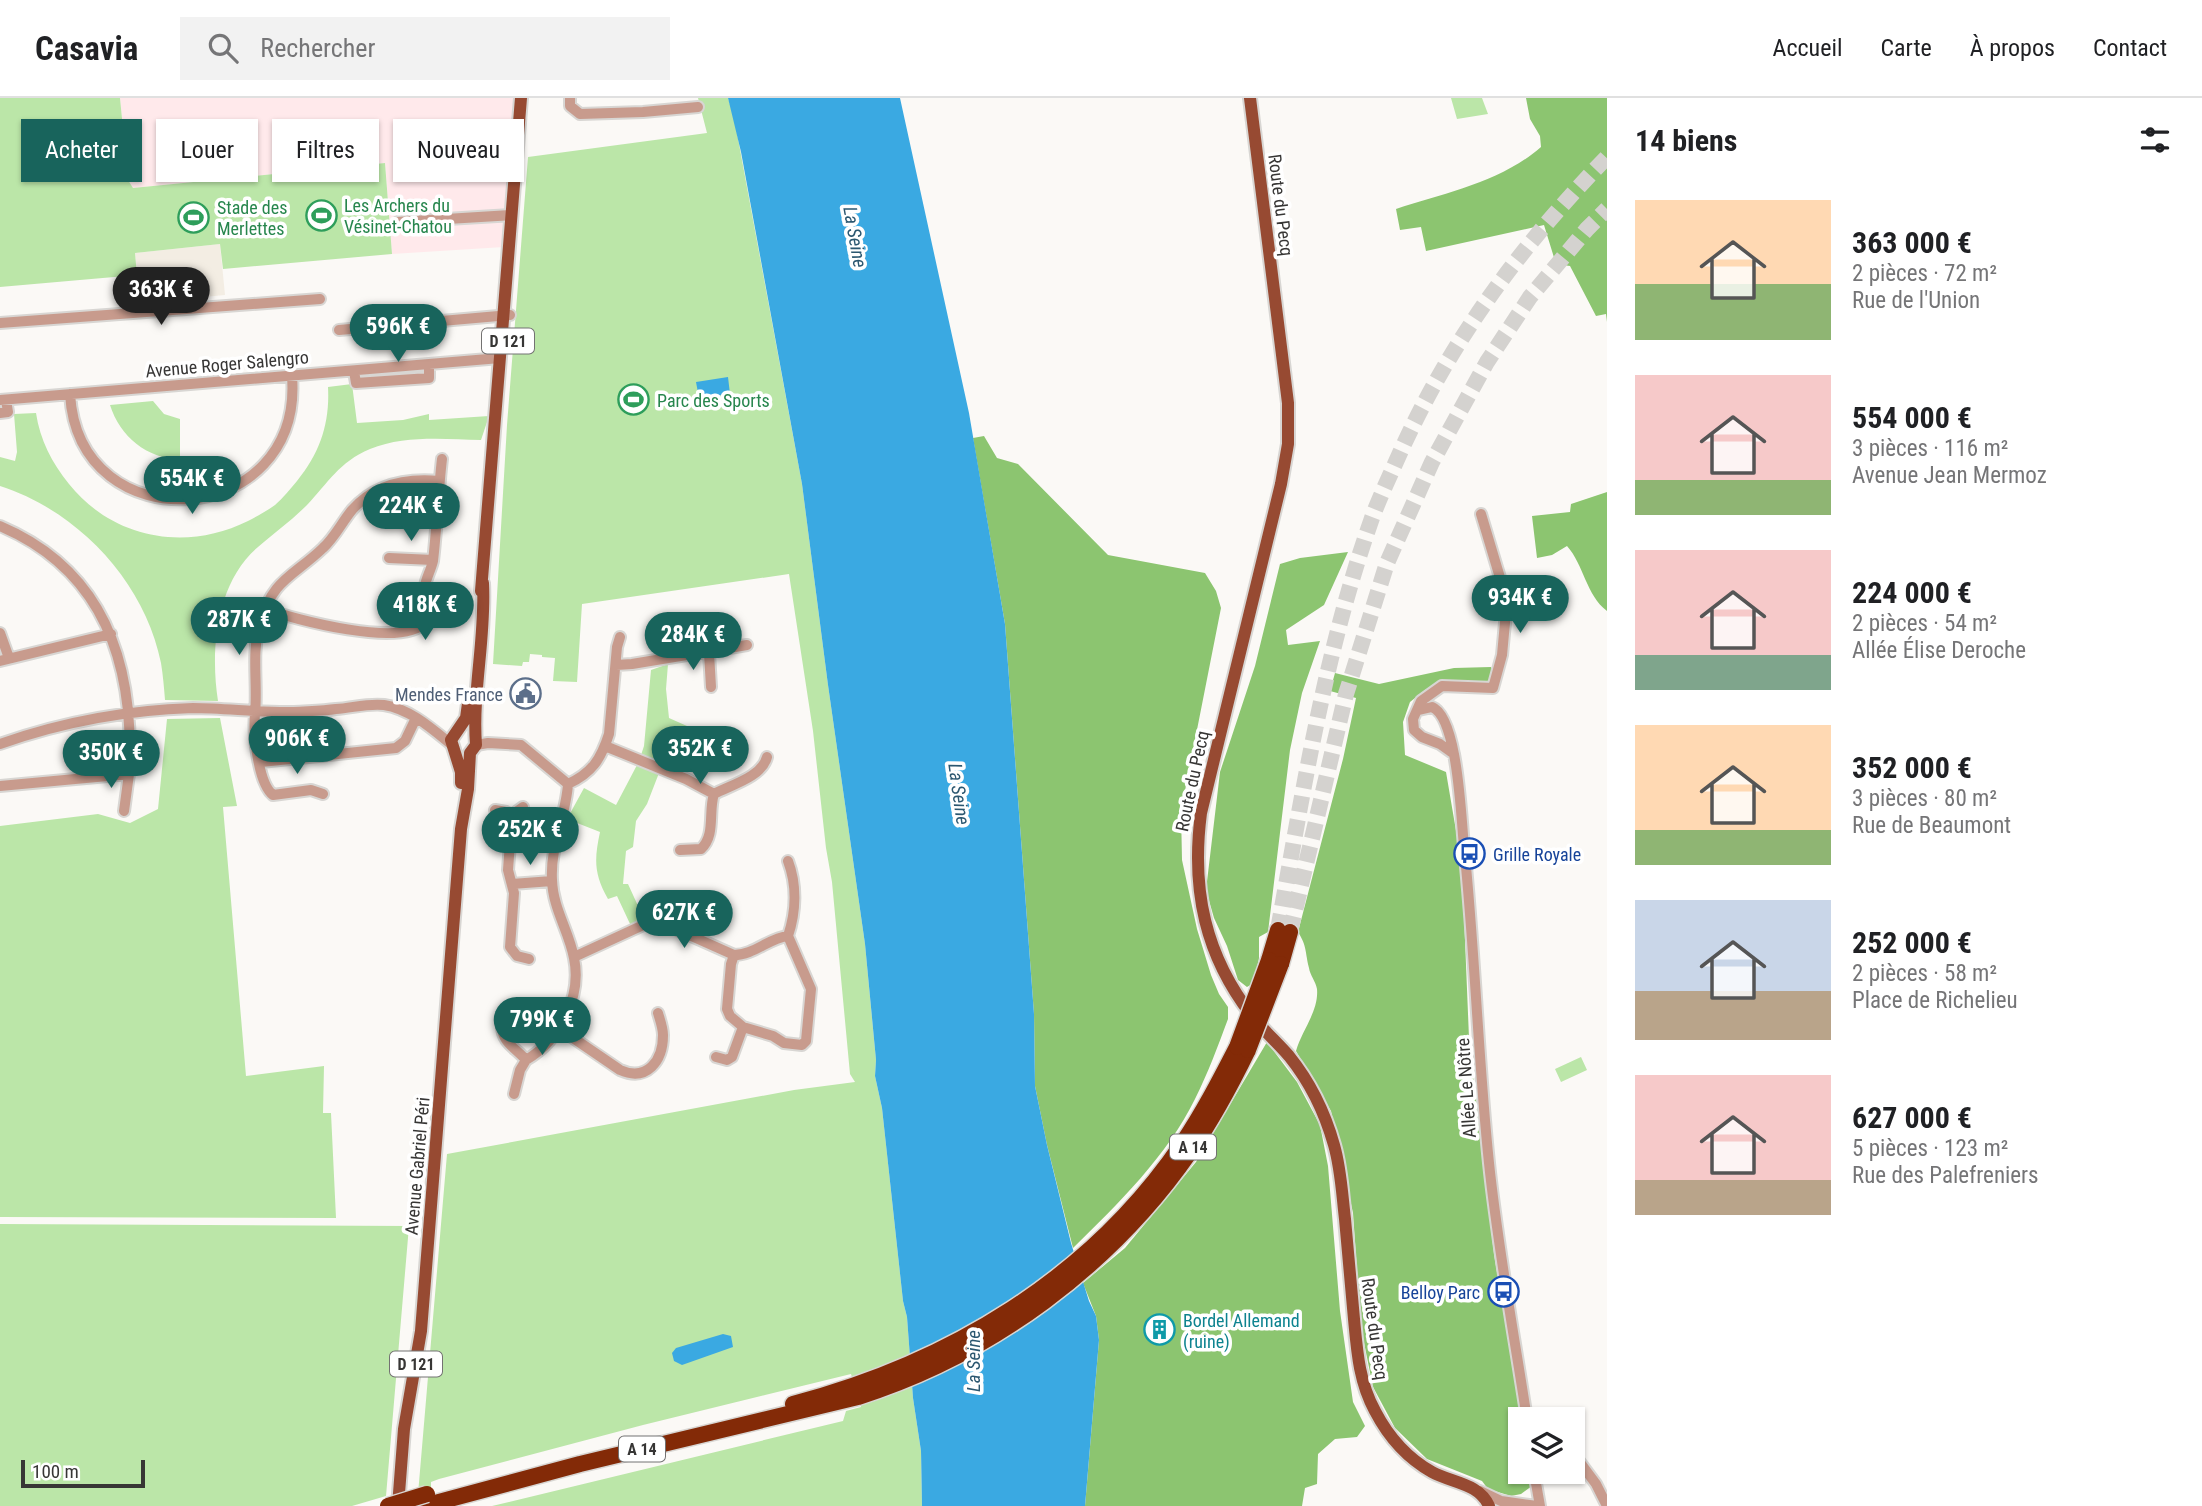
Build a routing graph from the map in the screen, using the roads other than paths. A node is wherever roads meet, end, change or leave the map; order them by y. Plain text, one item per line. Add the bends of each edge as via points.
1 (523, 98) edge
2 (570, 98) edge
3 (1250, 98) edge
4 (665, 104) edge
5 (698, 107) dead end
6 (512, 215) junction
7 (398, 222) dead end
8 (320, 299) dead end
9 (505, 317) junction
10 (0, 323) edge
11 (339, 330) dead end
12 (503, 358) junction
13 (429, 364) junction
14 (354, 371) junction
15 (292, 376) junction
16 (70, 394) junction
17 (3, 400) edge
18 (0, 413) edge
19 (442, 459) dead end
20 (492, 477) junction
21 (439, 481) junction
22 (1481, 514) dead end
23 (0, 526) edge
24 (389, 558) dead end
25 (433, 560) junction
26 (483, 583) junction
27 (265, 609) junction
28 (0, 633) edge
29 (111, 635) junction
30 (620, 637) dead end
31 (747, 645) dead end
32 (709, 653) junction
33 (4, 659) edge
34 (616, 665) junction
35 (1442, 686) junction
36 (711, 687) dead end
37 (1419, 710) junction
38 (255, 711) junction
39 (128, 713) junction
40 (1443, 715) junction
41 (415, 720) junction
42 (456, 740) junction
43 (0, 744) edge
44 (474, 745) junction
45 (605, 746) junction
46 (1454, 754) junction
47 (767, 757) dead end
48 (261, 762) junction
49 (129, 774) junction
50 (568, 784) junction
51 (0, 786) edge
52 (714, 793) junction
53 (323, 794) dead end
54 (523, 807) dead end
55 (495, 810) dead end
56 (124, 811) dead end
57 (512, 816) junction
58 (461, 828) junction
59 (680, 850) dead end
60 (788, 861) dead end
61 (552, 881) junction
62 (512, 884) junction
63 (1284, 931) tunnel mouth
64 (788, 936) junction
65 (734, 955) junction
66 (574, 957) junction
67 (530, 959) dead end
68 (657, 1013) dead end
69 (502, 1026) dead end
70 (743, 1027) junction
71 (559, 1029) junction
72 (716, 1057) dead end
73 (526, 1060) junction
74 (514, 1094) dead end
75 (1525, 1407) edge
76 (1585, 1469) edge
77 (1536, 1485) joint
78 (426, 1502) edge
79 (1518, 1502) junction
80 (1494, 1504) edge
81 (388, 1506) edge
82 (398, 1506) edge
83 (1539, 1506) edge
84 (1606, 1506) edge

1 - 6 main road, Avenue Gabriel Péri / D 121
1 - 9 main road, Avenue Gabriel Péri / D 121
2 - 4 street via 570,106 580,114
3 - 80 main road, Route du Pecq via 1284,357 1288,444 1201,813 1197,844 1200,900 1225,976 1255,1020 1305,1078 1328,1124 1340,1175 1358,1359 1371,1403 1388,1433 1412,1459 1475,1489
4 - 5 street
6 - 7 street
6 - 9 main road, Avenue Gabriel Péri / D 121
8 - 10 street
9 - 11 street
9 - 12 main road, Avenue Gabriel Péri / D 121
12 - 13 street, Avenue Roger Salengro
12 - 20 main road, Avenue Gabriel Péri / D 121
12 - 20 main road, Avenue Gabriel Péri / D 121 via 502,410
13 - 14 street, Avenue Roger Salengro
13 - 14 street via 429,378 356,383
14 - 15 street, Avenue Roger Salengro
15 - 16 street, Avenue Roger Salengro
15 - 16 street via 289,417 271,456 234,488 188,501 151,497 110,475 82,441
16 - 17 street, Avenue Roger Salengro
17 - 18 street via 8,412
19 - 21 street
20 - 26 main road, Avenue Gabriel Péri / D 121
21 - 25 street
21 - 27 street via 420,479 390,485 361,501 329,542 278,585
22 - 35 street via 1507,601 1502,654 1493,688
23 - 29 street via 71,573 92,599
24 - 25 street
25 - 27 street via 425,588 430,613 412,631 341,629
26 - 42 main road, Avenue Gabriel Péri / D 121 via 468,707
26 - 44 main road, Avenue Gabriel Péri / D 121
27 - 38 street via 256,641
28 - 33 street
29 - 33 street
29 - 39 street via 124,677
30 - 34 street
31 - 32 street
32 - 34 street
32 - 36 street
34 - 45 street
35 - 37 street via 1421,701
35 - 40 street, Allée Le Nôtre
37 - 40 street via 1432,707
37 - 46 street via 1413,725 1418,734
38 - 39 street via 192,708
38 - 41 street via 383,705
38 - 48 street
39 - 43 street via 79,721
39 - 49 street
40 - 46 street, Allée Le Nôtre
41 - 42 street
41 - 48 street via 405,741 396,748
42 - 44 main road via 463,754
42 - 44 main road via 470,731
42 - 58 main road, Avenue Gabriel Péri / D 121
44 - 50 street via 521,745
44 - 58 main road, Avenue Gabriel Péri / D 121
45 - 50 street via 584,777
45 - 52 street
46 - 75 street, Allée Le Nôtre via 1489,1163
47 - 52 street via 755,774
48 - 53 street via 273,795 311,790
49 - 51 street
49 - 56 street
50 - 61 street via 554,845
52 - 59 street via 706,845
54 - 57 street
55 - 57 street
57 - 62 street via 508,870
58 - 82 main road, Avenue Gabriel Péri / D 121 via 421,1331 404,1429
60 - 64 street via 795,880
61 - 62 street
61 - 66 street
62 - 67 street via 510,947 517,956
63 - 78 highway, A 14, bridge via 1260,1024 1225,1097 1179,1167 1090,1266 1001,1331 886,1389 776,1408 576,1454
64 - 65 street
64 - 70 street via 811,989 806,1041 795,1045
65 - 66 street via 652,921
65 - 70 street via 727,1009
66 - 71 street via 574,990
68 - 71 street via 663,1036 657,1062 638,1073 620,1070
69 - 73 street via 506,1042
70 - 72 street via 732,1058
71 - 73 street
73 - 74 street
76 - 84 street
77 - 79 street via 1530,1496
77 - 83 street
78 - 81 highway, A 14, bridge
79 - 80 street
79 - 83 street

